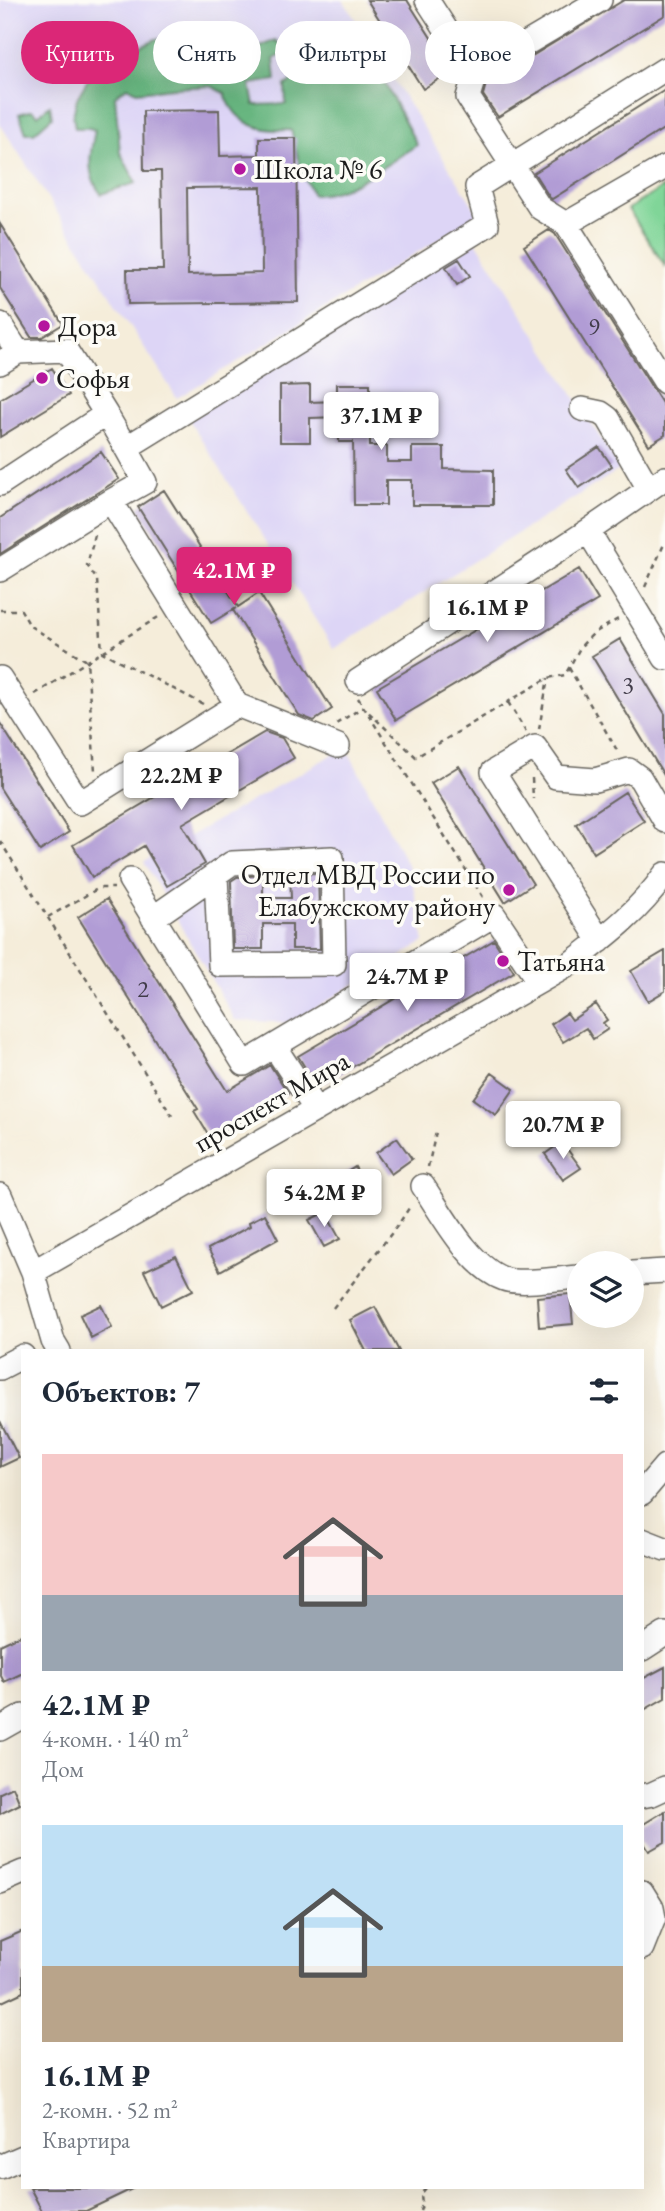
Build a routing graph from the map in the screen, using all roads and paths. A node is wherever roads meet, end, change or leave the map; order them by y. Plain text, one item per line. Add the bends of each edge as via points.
1 (427, 0) edge
2 (600, 0) edge
3 (441, 21) edge
4 (535, 38) edge
5 (665, 69) edge
6 (472, 84) edge
7 (513, 164) junction
8 (665, 167) edge
9 (566, 224) junction
10 (0, 324) edge
11 (9, 358) edge
12 (665, 382) edge
13 (582, 409) dead end
14 (106, 414) junction
15 (126, 449) junction
16 (0, 484) edge
17 (657, 484) edge
18 (106, 504) junction
19 (588, 531) junction
20 (665, 542) edge
21 (0, 570) edge
22 (176, 606) junction
23 (636, 609) junction
24 (0, 610) edge
25 (102, 652) junction
26 (665, 658) edge
27 (87, 661) junction
28 (569, 668) junction
29 (0, 678) edge
30 (548, 678) junction
31 (358, 681) joint
32 (508, 702) junction
33 (18, 706) junction
34 (363, 707) junction
35 (230, 710) junction
36 (316, 737) junction
37 (338, 746) dead end
38 (532, 748) junction
39 (629, 770) junction
40 (96, 794) junction
41 (533, 802) dead end
42 (665, 821) edge
43 (0, 841) edge
44 (665, 873) edge
45 (216, 875) junction
46 (130, 880) joint
47 (494, 915) junction
48 (48, 917) junction
49 (153, 918) junction
50 (600, 941) junction
51 (539, 982) junction
52 (274, 1046) junction
53 (316, 1110) junction
54 (172, 1116) dead end
55 (436, 1132) dead end
56 (424, 1186) junction
57 (0, 1195) edge
58 (665, 1270) edge
59 (33, 1272) junction
60 (644, 1272) edge
61 (567, 1278) edge
62 (333, 1308) dead end
63 (48, 1348) edge
64 (21, 1357) edge
65 (0, 1368) edge
66 (665, 1466) edge
67 (644, 1491) edge
68 (644, 1541) edge
69 (665, 1549) edge
70 (665, 1634) edge
71 (644, 1648) edge
72 (21, 1717) edge
73 (0, 1729) edge
74 (665, 1788) edge
75 (644, 1796) edge
76 (21, 1873) edge
77 (0, 1882) edge
78 (644, 1895) edge
79 (659, 1920) edge
80 (644, 1945) edge
81 (21, 2158) edge
82 (0, 2167) edge
83 (425, 2189) edge
84 (420, 2211) edge

1 - 3 street
2 - 4 street
5 - 7 street
6 - 7 street via 468,97
7 - 9 street via 540,208
7 - 15 street via 477,187 486,225
8 - 9 street
9 - 12 street
10 - 11 street
11 - 14 street via 66,350
13 - 17 street via 608,418
14 - 15 street
14 - 16 street
15 - 18 street via 145,482
17 - 19 street
18 - 21 street
18 - 22 street
18 - 25 path via 87,565 97,580
19 - 23 street
19 - 31 street
20 - 23 path
22 - 25 path
22 - 35 street
23 - 26 street
23 - 28 path via 594,632
24 - 27 path via 21,610 30,626
25 - 27 path
25 - 35 path
27 - 33 path
27 - 40 path
28 - 30 path via 565,674
28 - 39 path
29 - 33 street
30 - 32 path
30 - 38 path
31 - 34 path via 351,685
32 - 34 path via 416,757
32 - 38 path
33 - 40 street via 80,803
34 - 36 path
34 - 47 path
35 - 36 street
35 - 40 street
36 - 37 street
38 - 39 street via 556,777 595,780
38 - 41 path
38 - 50 street via 493,772
39 - 42 street via 640,778
43 - 48 path
44 - 50 street, проспект Мира via 642,904
45 - 45 street via 220,965 334,964 332,858 232,863
45 - 49 street
46 - 48 path via 113,889 99,887
46 - 49 street
47 - 51 street
47 - 52 street
48 - 54 path
49 - 52 street via 244,1064
50 - 51 street, проспект Мира
51 - 53 street, проспект Мира
52 - 53 street
53 - 59 street, проспект Мира
55 - 56 path
56 - 61 street via 482,1265 505,1279
56 - 62 path
57 - 59 street
58 - 60 street
59 - 63 street
64 - 65 street
66 - 67 street
68 - 69 street
70 - 71 street
72 - 73 street
74 - 75 street
76 - 77 street
78 - 79 street
79 - 80 street
81 - 82 street
83 - 84 path

